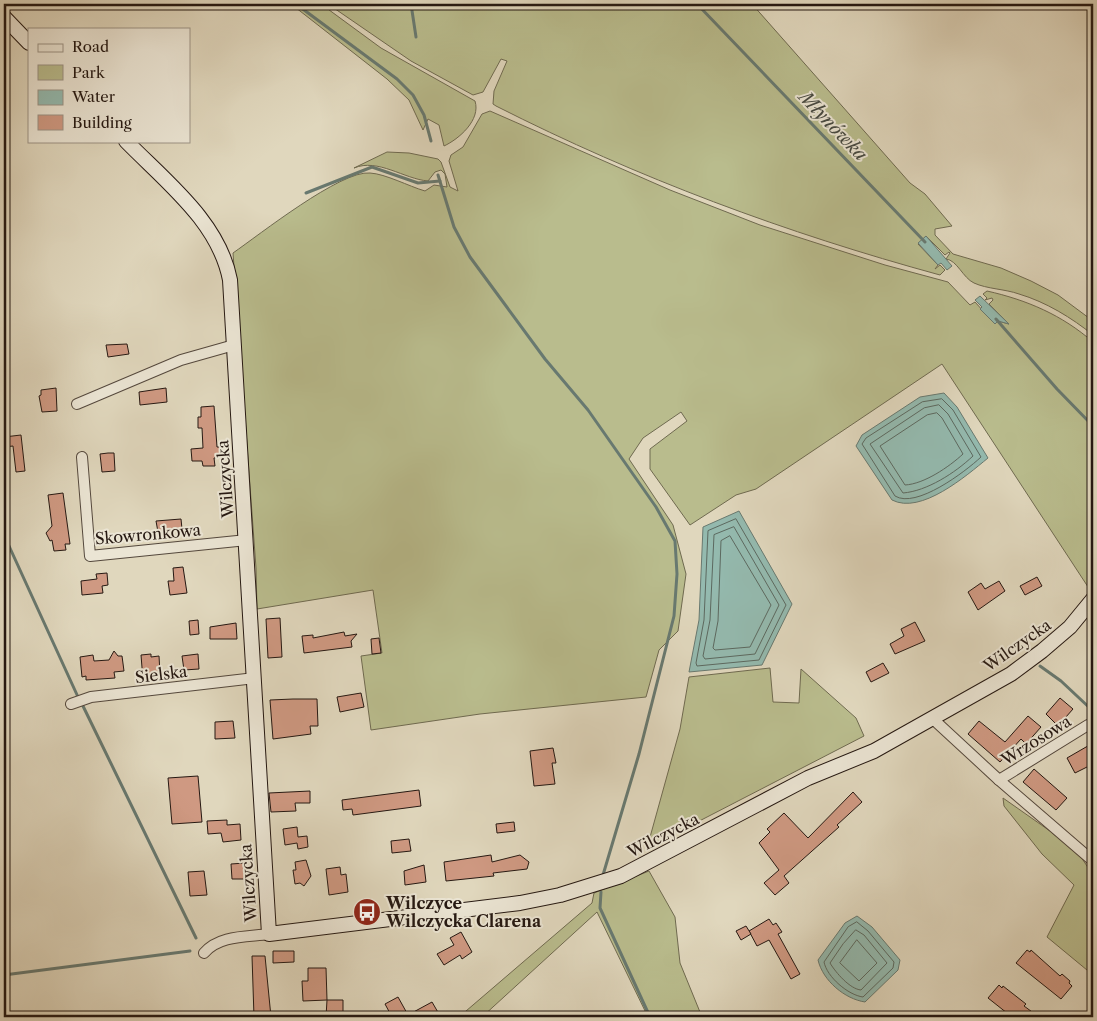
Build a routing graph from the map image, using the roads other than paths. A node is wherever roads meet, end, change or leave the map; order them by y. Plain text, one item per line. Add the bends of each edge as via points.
1 (4, 17) edge
2 (28, 42) edge
3 (127, 142) edge
4 (234, 345) junction
5 (77, 404) dead end
6 (82, 457) dead end
7 (247, 540) junction
8 (1093, 599) edge
9 (255, 678) junction
10 (71, 704) dead end
11 (933, 719) junction
12 (1088, 725) dead end
13 (999, 780) junction
14 (1093, 862) edge
15 (269, 934) junction
16 (204, 954) dead end

1 - 2 street
3 - 4 street, Wilczycka via 216,238 227,263 230,280
4 - 5 street via 181,360
4 - 7 street, Wilczycka
6 - 7 street, Skowronkowa via 90,556
7 - 9 street, Wilczycka
8 - 11 street, Wilczycka via 1070,627 1042,651 1011,674
9 - 10 street, Sielska via 91,697
9 - 15 street, Wilczycka
11 - 13 street, Wrzosowa
11 - 15 street, Wilczycka via 874,751 808,778 648,864 589,887 520,903
12 - 13 street, Wrzosowa
13 - 14 street, Wrzosowa
15 - 16 street via 221,940

